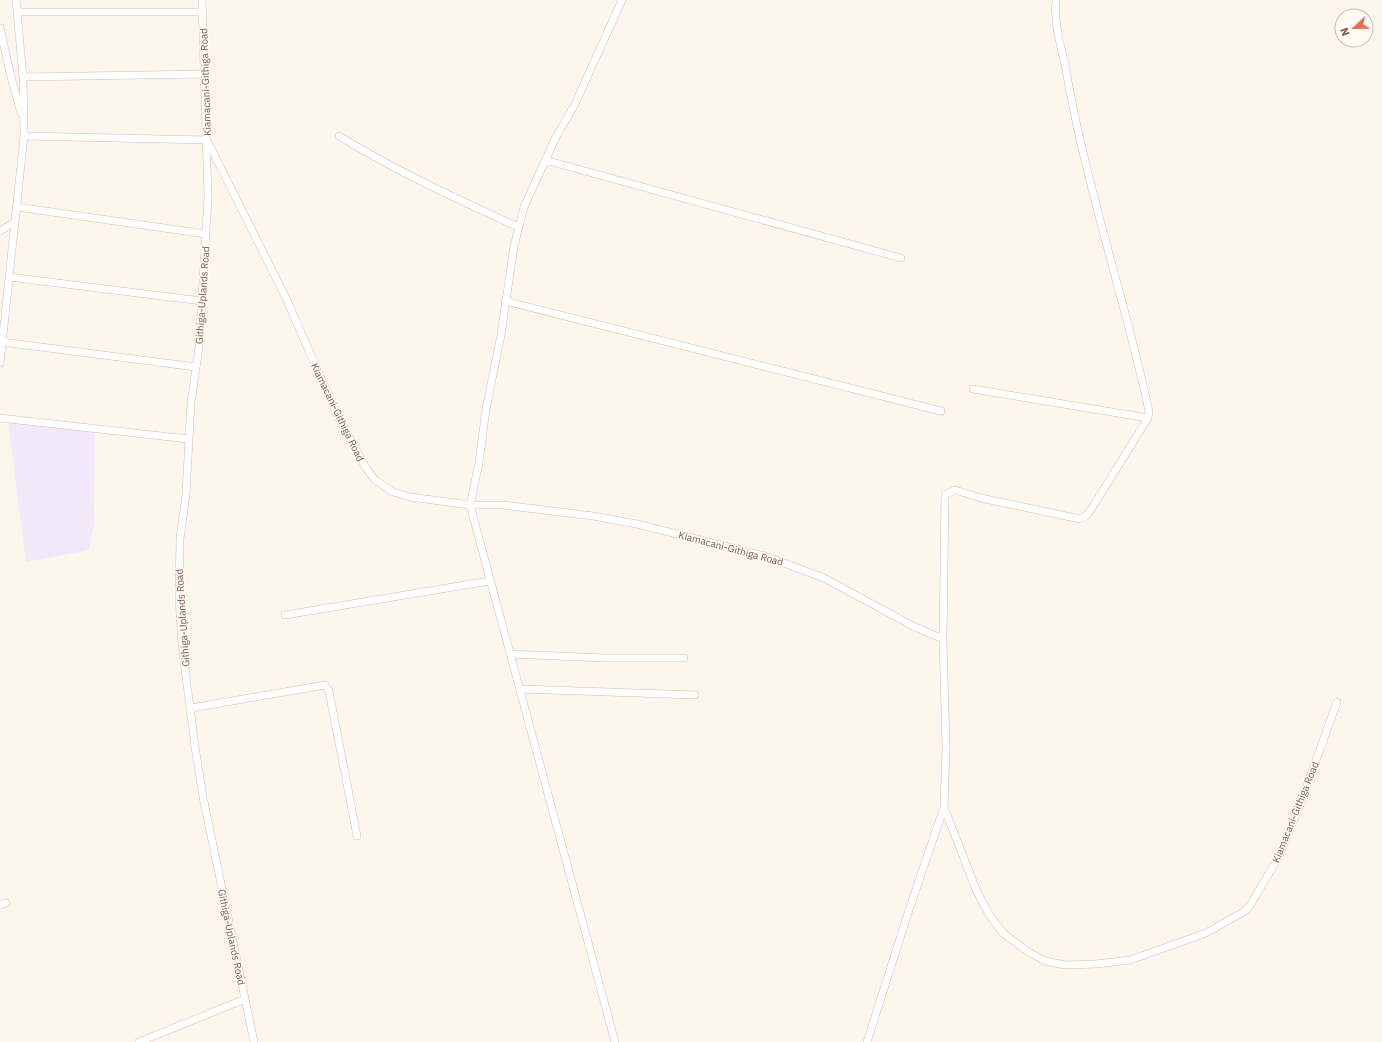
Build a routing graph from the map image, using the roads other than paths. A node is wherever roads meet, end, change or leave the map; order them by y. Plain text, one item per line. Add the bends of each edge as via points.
1 (16, 0) edge
2 (202, 0) edge
3 (622, 0) edge
4 (1056, 0) edge
5 (17, 12) junction
6 (202, 12) junction
7 (0, 28) edge
8 (204, 74) junction
9 (23, 77) junction
10 (24, 121) junction
11 (24, 136) junction
12 (338, 136) dead end
13 (207, 140) junction
14 (545, 160) junction
15 (17, 207) junction
16 (15, 222) junction
17 (518, 227) junction
18 (0, 231) edge
19 (206, 234) junction
20 (901, 258) dead end
21 (9, 277) junction
22 (505, 301) junction
23 (202, 302) junction
24 (2, 342) junction
25 (0, 363) edge
26 (196, 367) junction
27 (973, 389) dead end
28 (941, 411) dead end
29 (0, 418) edge
30 (1148, 418) junction
31 (188, 439) junction
32 (470, 505) junction
33 (490, 581) junction
34 (285, 615) dead end
35 (943, 639) junction
36 (510, 654) junction
37 (684, 658) dead end
38 (521, 689) junction
39 (695, 695) dead end
40 (1337, 702) dead end
41 (190, 708) junction
42 (944, 807) junction
43 (357, 836) dead end
44 (246, 999) junction
45 (139, 1042) edge
46 (254, 1042) edge
47 (615, 1042) edge
48 (867, 1042) edge

1 - 5 street
2 - 6 street, Kiamacani-Githiga Road
3 - 14 street via 575,104
4 - 30 street via 1056,23 1078,127 1134,344 1149,411
5 - 6 street
5 - 9 street
6 - 8 street, Kiamacani-Githiga Road
7 - 10 street
8 - 9 street
8 - 13 street, Kiamacani-Githiga Road
9 - 10 street
10 - 11 street
11 - 13 street
11 - 15 street
12 - 17 street via 436,189
13 - 19 street, Githiga-Uplands Road
13 - 32 street, Kiamacani-Githiga Road via 273,270 337,415 366,468 375,480 394,492 410,497
14 - 17 street via 524,206
14 - 20 street
15 - 16 street
15 - 19 street
16 - 18 street
16 - 21 street
17 - 22 street
19 - 23 street, Githiga-Uplands Road
21 - 23 street
21 - 24 street
22 - 28 street
22 - 32 street
23 - 26 street, Githiga-Uplands Road
24 - 25 street
24 - 26 street
26 - 31 street, Githiga-Uplands Road
27 - 30 street
29 - 31 street
30 - 35 street via 1092,508 1080,519 955,490 945,495
31 - 41 street, Githiga-Uplands Road via 178,597
32 - 33 street
32 - 35 street, Kiamacani-Githiga Road via 503,505 592,516 637,524 765,556 824,578
33 - 34 street
33 - 36 street
35 - 42 street, Kiamacani-Githiga Road via 946,748
36 - 37 street
36 - 38 street
38 - 39 street
38 - 47 street
40 - 42 street, Kiamacani-Githiga Road via 1278,858 1251,904 1236,917 1206,933 1130,960 1065,965 1046,961 1003,933 977,892
41 - 43 street via 326,685
41 - 44 street, Githiga-Uplands Road via 203,797
42 - 48 street
44 - 45 street
44 - 46 street, Githiga-Uplands Road

